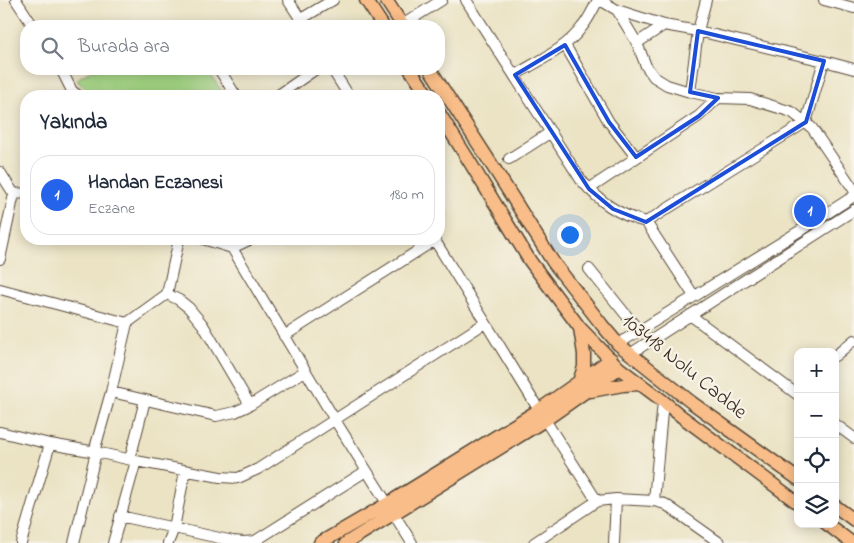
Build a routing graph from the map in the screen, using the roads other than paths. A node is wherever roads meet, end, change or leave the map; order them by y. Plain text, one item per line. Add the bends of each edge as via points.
1 (16, 0) edge
2 (288, 0) edge
3 (333, 0) edge
4 (366, 0) edge
5 (386, 0) edge
6 (442, 0) edge
7 (466, 0) edge
8 (599, 0) edge
9 (706, 0) edge
10 (824, 0) edge
11 (854, 8) edge
12 (617, 10) junction
13 (29, 20) edge
14 (301, 20) edge
15 (307, 20) edge
16 (379, 20) edge
17 (399, 20) edge
18 (412, 20) edge
19 (664, 25) junction
20 (698, 32) junction
21 (637, 44) junction
22 (565, 45) junction
23 (824, 61) junction
24 (854, 69) edge
25 (65, 75) edge
26 (223, 75) edge
27 (307, 75) edge
28 (336, 75) edge
29 (414, 75) edge
30 (434, 75) edge
31 (515, 75) junction
32 (72, 90) edge
33 (232, 90) edge
34 (285, 90) edge
35 (345, 90) edge
36 (424, 90) edge
37 (444, 90) edge
38 (445, 92) edge
39 (690, 92) junction
40 (718, 98) junction
41 (806, 122) junction
42 (445, 123) edge
43 (551, 132) junction
44 (636, 157) junction
45 (509, 159) dead end
46 (0, 172) edge
47 (589, 189) junction
48 (854, 190) edge
49 (14, 194) junction
50 (20, 194) edge
51 (854, 196) edge
52 (854, 210) edge
53 (646, 222) junction
54 (178, 245) edge
55 (223, 245) edge
56 (238, 245) edge
57 (426, 245) edge
58 (439, 245) edge
59 (232, 248) junction
60 (0, 259) edge
61 (589, 269) dead end
62 (0, 289) edge
63 (167, 294) junction
64 (694, 296) junction
65 (690, 315) junction
66 (127, 323) junction
67 (485, 323) junction
68 (580, 328) junction
69 (639, 331) junction
70 (284, 336) junction
71 (854, 340) edge
72 (618, 344) junction
73 (839, 353) edge
74 (630, 354) junction
75 (615, 363) junction
76 (305, 371) junction
77 (640, 384) junction
78 (583, 387) junction
79 (794, 390) edge
80 (111, 392) junction
81 (145, 400) junction
82 (663, 401) junction
83 (250, 405) junction
84 (542, 415) junction
85 (335, 420) junction
86 (839, 427) edge
87 (0, 432) edge
88 (854, 438) edge
89 (50, 444) junction
90 (95, 452) junction
91 (133, 460) junction
92 (185, 471) junction
93 (366, 471) junction
94 (794, 476) edge
95 (616, 499) junction
96 (794, 500) edge
97 (597, 501) junction
98 (654, 501) junction
99 (390, 509) junction
100 (839, 509) edge
101 (120, 516) junction
102 (854, 520) edge
103 (174, 528) junction
104 (831, 528) edge
105 (846, 541) edge
106 (22, 543) edge
107 (74, 543) edge
108 (113, 543) edge
109 (168, 543) edge
110 (320, 543) edge
111 (346, 543) edge
112 (412, 543) edge
113 (534, 543) edge
114 (614, 543) edge
115 (720, 543) edge

1 - 13 street
2 - 14 street
3 - 15 street
4 - 16 main road
5 - 17 main road
6 - 18 street
7 - 31 street
8 - 12 street
8 - 22 street via 581,30
9 - 20 street
10 - 11 street
12 - 19 street
12 - 21 street
19 - 20 street
19 - 21 street
20 - 23 street
20 - 39 street
21 - 39 street via 654,77 666,85
22 - 31 street
22 - 44 street via 609,122
23 - 24 street
23 - 41 street
25 - 32 street
26 - 33 street
27 - 34 street
28 - 35 street
29 - 36 main road
30 - 37 main road, 103418 Nolu Cadde
31 - 43 street
38 - 72 main road, 103418 Nolu Cadde via 553,262
39 - 40 street
40 - 41 street via 769,104 792,112
40 - 44 street via 699,116
41 - 48 street
41 - 53 street
42 - 68 main road via 530,260
43 - 45 street
43 - 47 street
44 - 47 street
46 - 49 street
47 - 53 street via 613,209
49 - 50 street
49 - 60 street
51 - 64 street
52 - 65 street
53 - 64 street
54 - 63 street
55 - 59 street
56 - 59 street
57 - 70 street
58 - 67 street
59 - 70 street
61 - 69 street
62 - 66 street
63 - 66 street
63 - 83 street via 189,308 203,325
64 - 69 street
65 - 74 street
65 - 79 street
66 - 80 street
67 - 84 street
67 - 85 street
68 - 75 main road
68 - 78 main road via 584,354
69 - 72 street
70 - 76 street
71 - 73 street
72 - 74 main road, 103418 Nolu Cadde
74 - 94 main road, 103418 Nolu Cadde
75 - 77 main road
75 - 78 main road
76 - 83 street
76 - 85 street
77 - 78 main road
77 - 82 main road
78 - 84 main road
80 - 81 street
80 - 90 street
81 - 83 street via 216,416
81 - 91 street
82 - 96 main road
82 - 98 street
84 - 97 street
84 - 99 main road
85 - 92 street via 258,470 238,478
85 - 93 street
86 - 88 street
87 - 89 street
89 - 90 street
89 - 106 street
90 - 91 street
90 - 107 street
91 - 92 street
91 - 101 street
92 - 103 street
93 - 99 street
93 - 103 street via 255,541 233,541
95 - 97 street
95 - 98 street
95 - 114 street
97 - 113 street
98 - 115 street via 665,504
99 - 110 main road
99 - 111 main road
99 - 112 street
100 - 102 main road
101 - 103 street
101 - 108 street
103 - 109 street
104 - 105 main road

